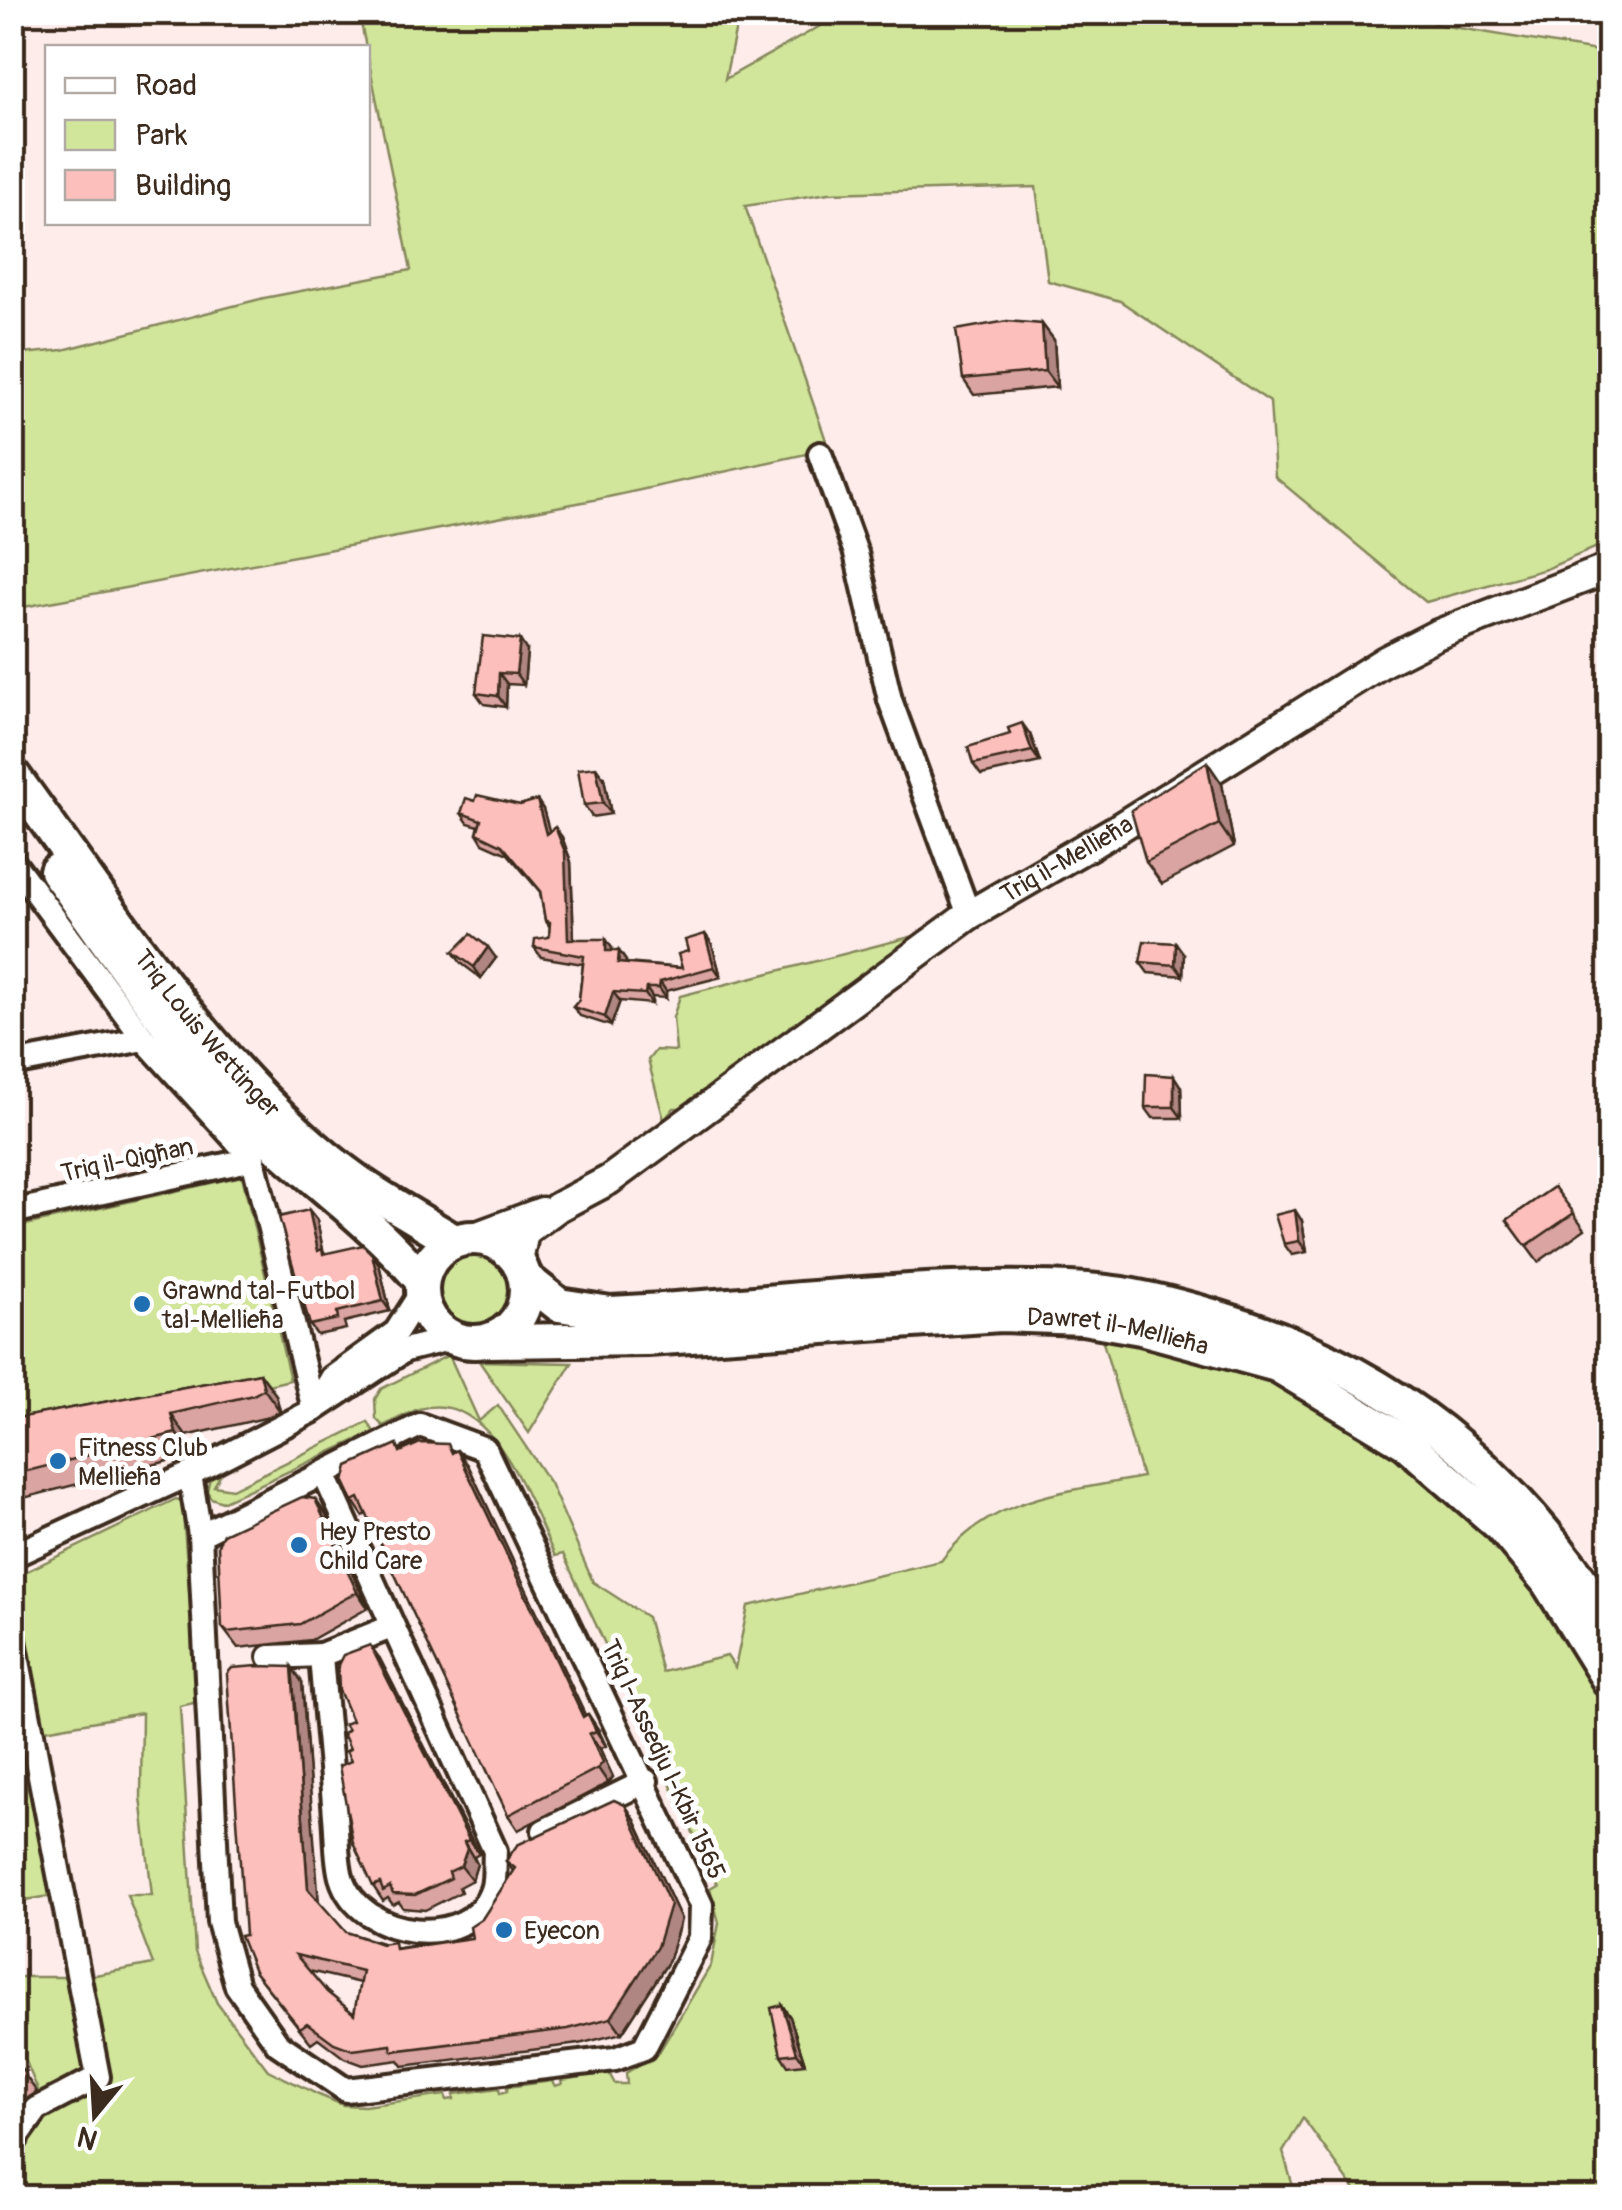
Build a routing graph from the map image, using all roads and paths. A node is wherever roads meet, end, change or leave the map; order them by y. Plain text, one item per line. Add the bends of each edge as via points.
1 (820, 454) dead end
2 (1610, 568) edge
3 (12, 774) edge
4 (12, 810) edge
5 (12, 861) edge
6 (969, 915) junction
7 (144, 1039) junction
8 (12, 1064) edge
9 (254, 1159) junction
10 (558, 1207) junction
11 (12, 1212) edge
12 (463, 1240) junction
13 (521, 1270) junction
14 (421, 1287) junction
15 (453, 1338) junction
16 (488, 1341) junction
17 (314, 1410) junction
18 (190, 1474) junction
19 (324, 1474) junction
20 (200, 1535) junction
21 (12, 1556) edge
22 (1610, 1624) edge
23 (391, 1627) junction
24 (12, 1630) edge
25 (321, 1655) junction
26 (270, 1657) dead end
27 (1610, 1682) edge
28 (646, 1781) junction
29 (544, 1831) edge
30 (12, 2144) edge

1 - 6 street via 856,553 890,700
2 - 6 main road, Triq il-Mellieħa via 1385,660
3 - 12 highway, Triq Louis Wettinger via 203,1030 261,1096 356,1180
4 - 14 highway, Triq Louis Wettinger via 241,1112 386,1237
5 - 7 street
6 - 10 main road, Triq il-Mellieħa via 609,1180
7 - 8 street
7 - 9 street
9 - 11 street, Triq il-Qigħan
9 - 17 street
10 - 12 main road, Triq il-Mellieħa
10 - 13 main road, Triq il-Mellieħa via 524,1232
12 - 13 highway via 490,1240
12 - 14 highway via 429,1262
13 - 16 highway via 526,1300 519,1318
13 - 22 highway, Dawret il-Mellieħa via 560,1305 610,1313 1002,1287 1092,1290 1167,1302 1248,1326 1330,1358 1470,1452 1572,1564
14 - 15 highway via 435,1326
14 - 17 street via 409,1318 332,1378
15 - 16 highway
15 - 17 street via 405,1350
16 - 27 highway, Dawret il-Mellieħa via 648,1338 1001,1315 1141,1328 1277,1365 1406,1443 1501,1526 1548,1582
17 - 18 street
18 - 20 street, Triq l-Assedju l-Kbir 1565
18 - 21 street
19 - 20 street, Triq l-Assedju l-Kbir 1565
19 - 23 street
19 - 28 street, Triq l-Assedju l-Kbir 1565 via 420,1425 486,1449
20 - 28 street, Triq l-Assedju l-Kbir 1565 via 219,1922 238,1986 278,2044 346,2090 615,2059 644,2048 700,1938 701,1905
23 - 25 street
23 - 25 street via 495,1852 492,1891 475,1913 449,1927 424,1931 380,1924 362,1913 341,1878
24 - 30 street via 98,2077 37,2109
25 - 26 street
28 - 29 street

